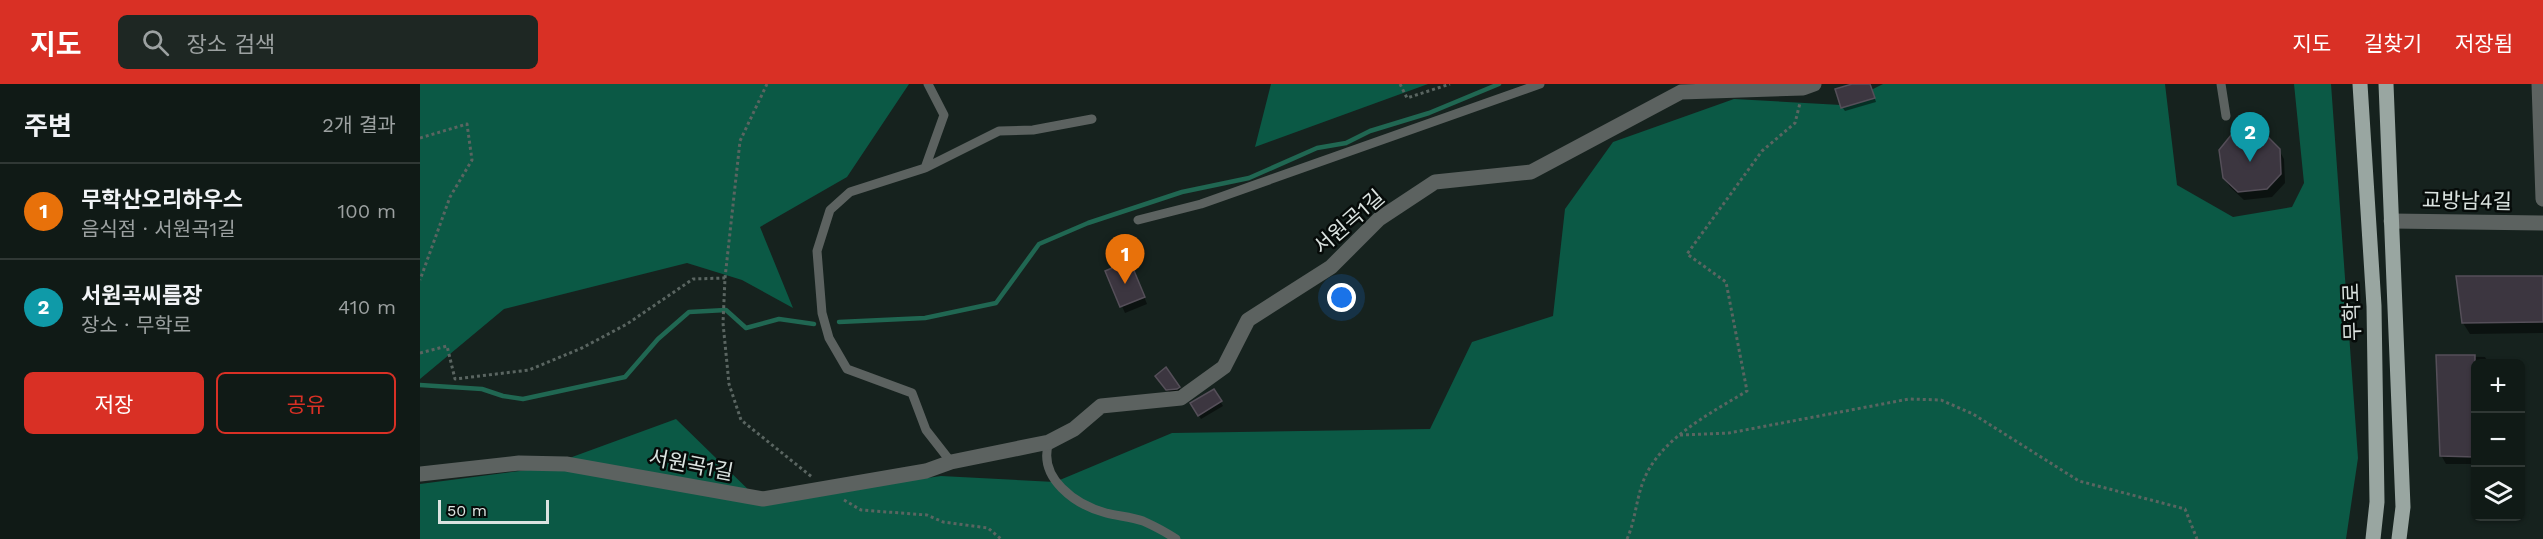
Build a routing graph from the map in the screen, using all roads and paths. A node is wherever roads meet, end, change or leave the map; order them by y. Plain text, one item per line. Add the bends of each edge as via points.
1 (767, 84) edge
2 (928, 84) edge
3 (1401, 84) edge
4 (1449, 84) edge
5 (1540, 84) edge
6 (2221, 84) edge
7 (2361, 84) edge
8 (2386, 84) edge
9 (2539, 84) edge
10 (1806, 85) edge
11 (2541, 112) edge
12 (2226, 116) dead end
13 (1092, 119) dead end
14 (420, 138) edge
15 (925, 168) junction
16 (2543, 199) edge
17 (1138, 220) dead end
18 (2391, 221) junction
19 (2543, 223) edge
20 (725, 278) junction
21 (420, 280) edge
22 (420, 353) edge
23 (1680, 435) junction
24 (1049, 442) junction
25 (951, 462) junction
26 (420, 474) edge
27 (826, 489) junction
28 (1000, 539) edge
29 (1176, 539) edge
30 (1627, 539) edge
31 (2197, 539) edge
32 (2373, 539) edge
33 (2398, 539) edge

1 - 20 path via 740,141
2 - 15 lane via 944,115
3 - 4 path via 1407,98
5 - 17 lane via 1201,204
6 - 12 lane
7 - 32 main road, 무학로 via 2374,306 2377,502
8 - 18 main road, 무학로
9 - 11 street
10 - 23 path via 1795,123 1762,151 1687,254 1726,282 1747,391
10 - 24 street, 서원곡1길 via 1682,92 1531,172 1435,182 1379,219 1331,267 1248,320 1224,367 1181,398 1101,406 1074,429
11 - 16 street
13 - 15 lane via 1033,130 999,131
14 - 21 path via 467,124 472,160 450,197
15 - 25 lane via 850,192 830,210 817,251 820,298 829,338 847,369 912,393 926,430
18 - 19 street, 교방남4길
18 - 33 main road, 무학로 via 2403,507
20 - 22 path via 693,279 627,324 529,370 455,379 447,346
20 - 27 path via 723,323 729,384 741,420
23 - 30 path via 1655,459 1645,478
23 - 31 path via 1729,433 1909,399 1941,400 1973,414 2079,481 2185,509
24 - 25 street, 서원곡1길
24 - 29 lane via 1046,452 1051,476 1072,498 1105,513 1141,520
25 - 27 street, 서원곡1길 via 926,471
26 - 27 street, 서원곡1길 via 519,463 566,464 763,499
27 - 28 path via 861,510 927,515 943,522 988,528

